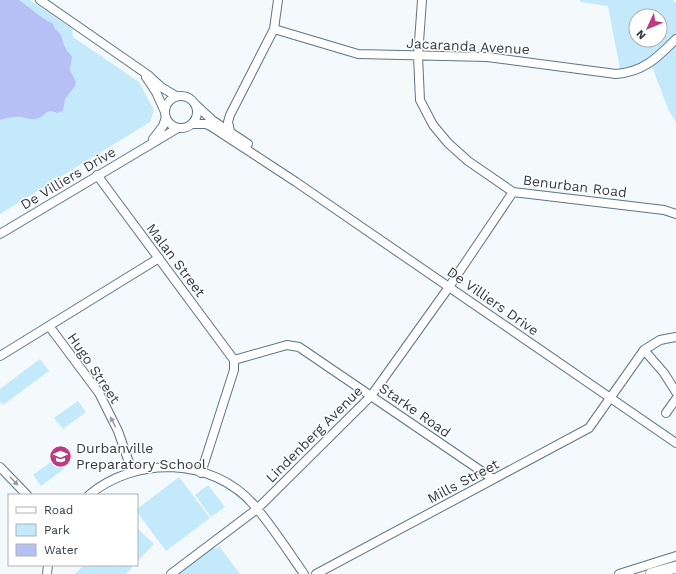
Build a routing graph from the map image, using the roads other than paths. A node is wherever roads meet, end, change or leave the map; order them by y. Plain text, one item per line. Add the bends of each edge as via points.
1 (40, 0) edge
2 (278, 0) edge
3 (422, 0) edge
4 (274, 29) junction
5 (676, 39) edge
6 (418, 56) junction
7 (140, 69) junction
8 (176, 96) junction
9 (196, 105) junction
10 (165, 114) junction
11 (230, 115) junction
12 (212, 120) junction
13 (192, 124) junction
14 (178, 128) junction
15 (230, 131) junction
16 (148, 144) junction
17 (97, 175) junction
18 (296, 182) junction
19 (513, 192) junction
20 (676, 214) edge
21 (0, 234) edge
22 (159, 258) junction
23 (449, 287) junction
24 (49, 326) junction
25 (676, 337) edge
26 (644, 350) junction
27 (0, 356) edge
28 (234, 360) junction
29 (676, 392) edge
30 (371, 396) junction
31 (610, 398) junction
32 (676, 399) edge
33 (666, 413) dead end
34 (676, 443) edge
35 (0, 467) edge
36 (132, 471) junction
37 (201, 473) junction
38 (493, 480) junction
39 (26, 494) edge
40 (90, 494) edge
41 (257, 510) junction
42 (676, 556) edge
43 (676, 567) edge
44 (171, 574) edge
45 (304, 574) edge
46 (316, 574) edge
47 (619, 574) edge
48 (650, 574) edge

1 - 7 street
2 - 4 street
3 - 6 street
4 - 6 street, Jacaranda Avenue via 352,53
4 - 11 street
5 - 6 street, Jacaranda Avenue via 650,64 623,73 507,59
6 - 19 street via 419,97 433,125 468,161
7 - 8 street
7 - 10 street via 156,92
8 - 9 street via 190,98
8 - 10 street via 168,102
9 - 12 street, De Villiers Drive
9 - 13 street via 197,115
10 - 14 street via 169,122
10 - 16 street, De Villiers Drive via 158,134
11 - 12 street
11 - 15 street
12 - 15 street, De Villiers Drive
13 - 14 street
13 - 18 street, De Villiers Drive via 206,124 212,127
14 - 16 street, De Villiers Drive
15 - 18 street, De Villiers Drive
16 - 17 street, De Villiers Drive
17 - 21 street, De Villiers Drive
17 - 22 street, Malan Street
18 - 23 street, De Villiers Drive
19 - 20 street, Benurban Road via 664,210
19 - 23 street, Benurban Road
22 - 24 street
22 - 28 street, Malan Street
23 - 30 street, Lindenberg Avenue
23 - 31 street, De Villiers Drive
24 - 27 street
36 -> 24 street, Hugo Street via 118,431 99,393
25 - 26 street via 660,340
26 - 29 street
26 - 31 street, Mills Street
28 - 30 street, Starke Road via 284,346 294,346
28 - 37 street via 234,370
30 - 38 street, Starke Road
30 - 41 street, Lindenberg Avenue
31 - 34 street, De Villiers Drive
31 - 38 street, Mills Street via 589,428
32 - 33 street
35 -> 39 street
36 - 37 street via 172,467
36 - 40 street via 108,482
37 - 41 street via 230,486
38 - 46 street, Mills Street
41 - 44 street, Lindenberg Avenue
41 - 45 street
42 - 47 street
43 - 48 main road

